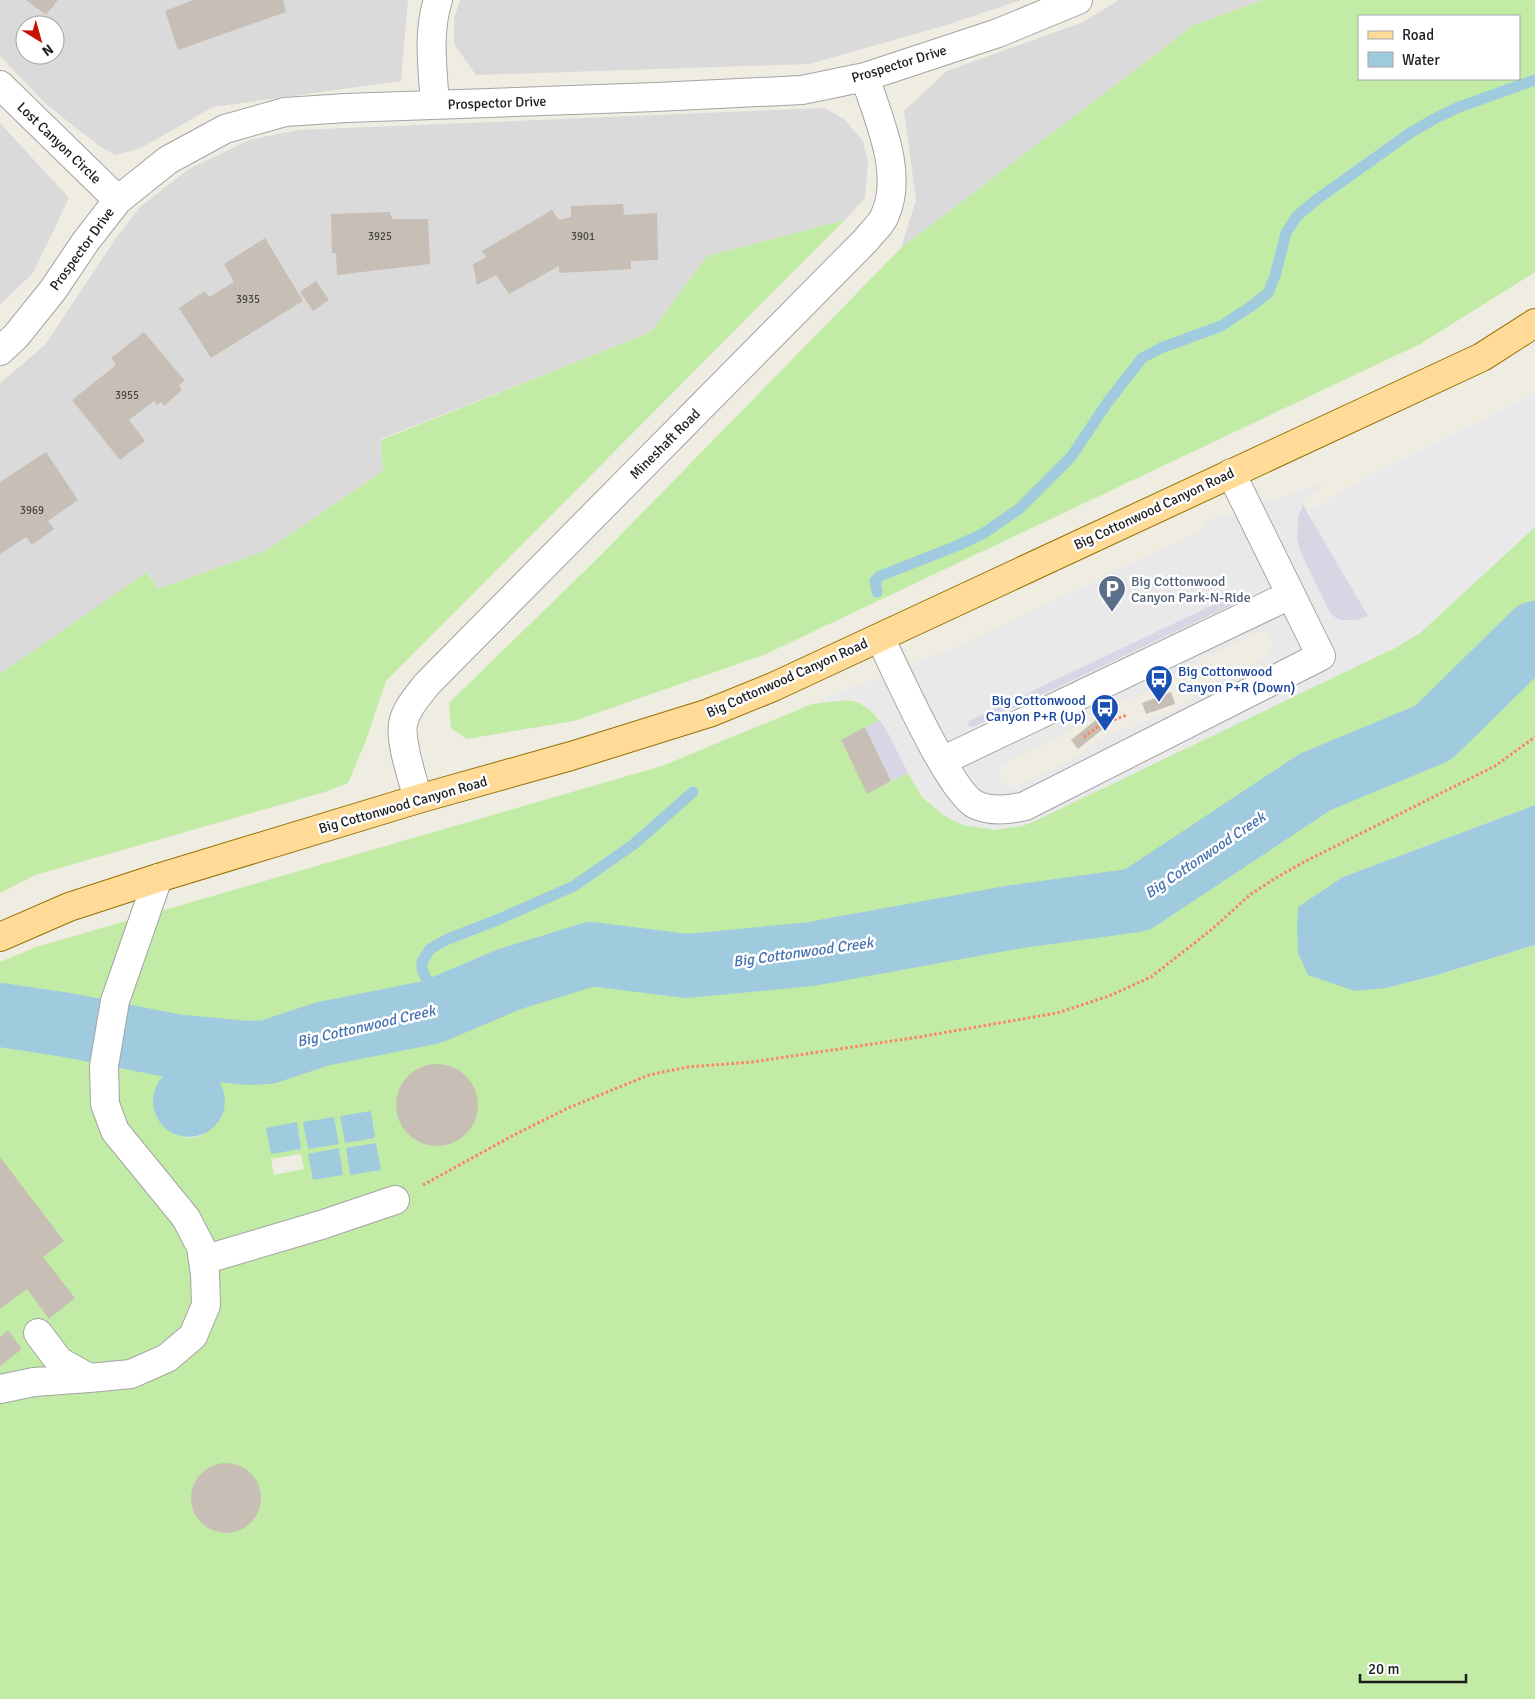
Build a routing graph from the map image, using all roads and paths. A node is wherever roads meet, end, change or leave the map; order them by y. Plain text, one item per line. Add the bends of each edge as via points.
1 (438, 0) edge
2 (1078, 0) edge
3 (865, 77) junction
4 (0, 85) edge
5 (435, 105) junction
6 (118, 200) junction
7 (1535, 323) edge
8 (1535, 337) edge
9 (0, 351) edge
10 (1482, 357) junction
11 (1231, 473) junction
12 (1290, 595) junction
13 (880, 638) junction
14 (1535, 737) edge
15 (942, 761) junction
16 (418, 799) junction
17 (158, 878) junction
18 (0, 937) edge
19 (395, 1200) joint
20 (203, 1260) junction
21 (38, 1333) dead end
22 (89, 1378) junction
23 (0, 1389) edge

1 - 5 street via 432,17 431,45
2 - 3 street, Prospector Drive via 998,33
3 - 5 street, Prospector Drive via 802,90
3 - 16 street, Mineshaft Road via 891,166 893,183 885,216 866,240 427,684 411,704 403,724 409,769
4 - 6 street, Lost Canyon Circle
5 - 6 street, Prospector Drive via 285,112 225,129 168,160
6 - 9 street, Prospector Drive via 86,240 53,290
7 - 10 main road, Big Cottonwood Canyon Road
8 - 10 main road
10 - 11 main road, Big Cottonwood Canyon Road
11 - 12 street
11 - 13 main road, Big Cottonwood Canyon Road
12 - 15 street
12 - 15 street via 1321,656 1025,806 999,810 976,804 962,793
13 - 15 street
13 - 16 main road, Big Cottonwood Canyon Road via 773,688 709,713
14 - 19 path via 1495,766 1274,879 1251,894 1151,977 1109,996 1057,1013 752,1062 688,1067 649,1075 568,1108
16 - 17 main road, Big Cottonwood Canyon Road
17 - 18 main road, Big Cottonwood Canyon Road via 69,907
17 - 20 street via 115,1001 104,1066 105,1104 115,1131 186,1218 201,1247
19 - 20 street
20 - 22 street via 206,1305 193,1336 167,1358 131,1374
21 - 22 street via 59,1361
22 - 23 street via 34,1382

